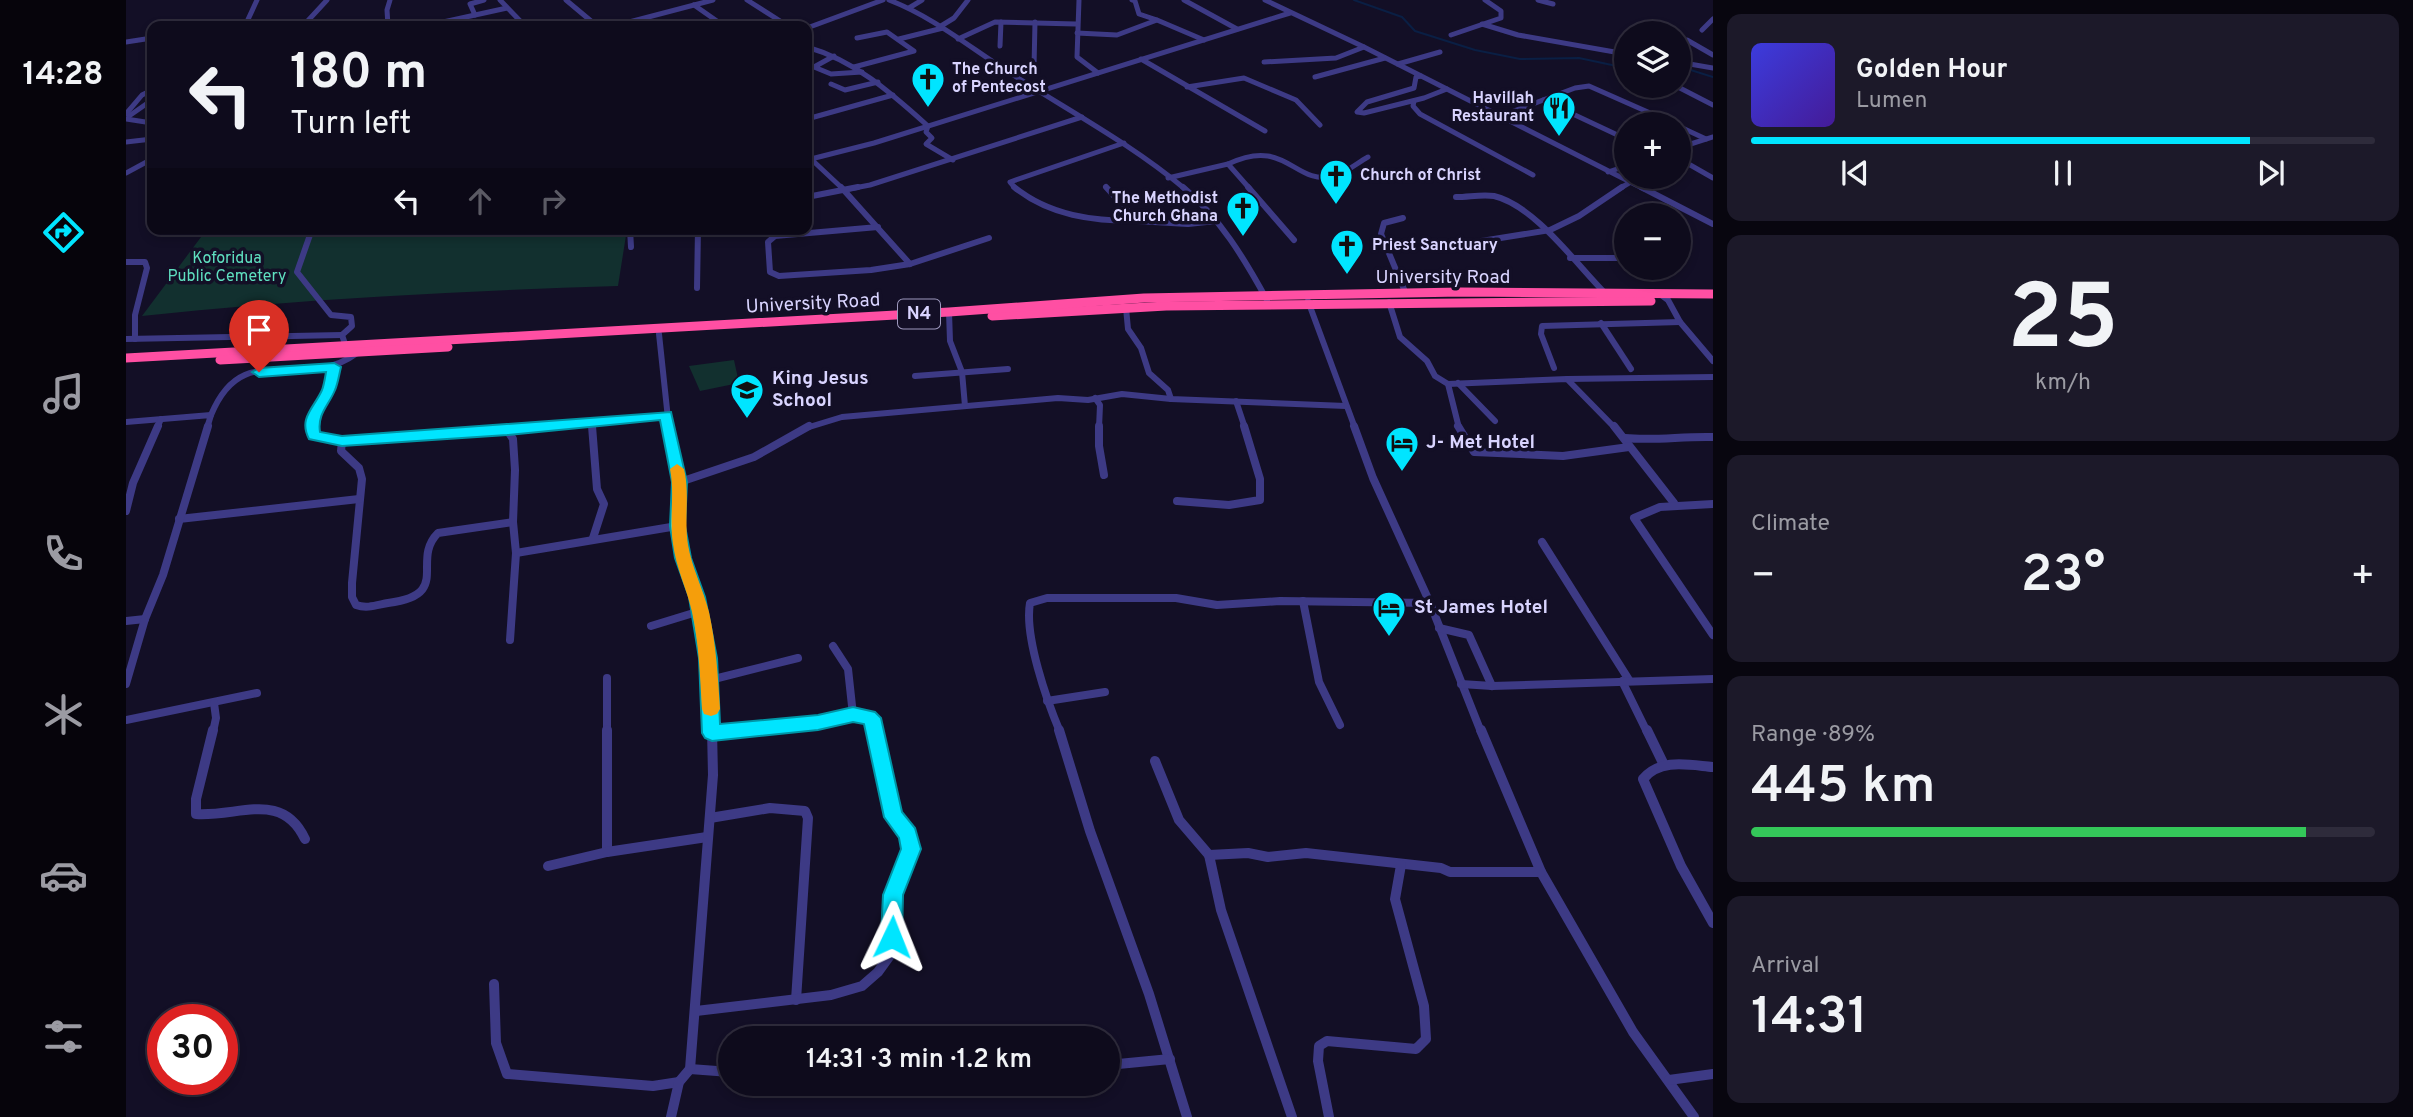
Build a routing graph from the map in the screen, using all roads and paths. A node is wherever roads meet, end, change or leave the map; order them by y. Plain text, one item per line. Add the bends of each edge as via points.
1 (257, 0) edge
2 (327, 0) edge
3 (390, 0) edge
4 (484, 0) edge
5 (500, 0) edge
6 (566, 0) edge
7 (713, 0) edge
8 (747, 0) edge
9 (883, 0) edge
10 (889, 0) edge
11 (922, 0) edge
12 (968, 0) edge
13 (1079, 0) edge
14 (1132, 0) edge
15 (1184, 0) edge
16 (1265, 0) edge
17 (1485, 0) edge
18 (1538, 0) edge
19 (694, 5) junction
20 (1553, 5) dead end
21 (507, 8) junction
22 (909, 8) junction
23 (1290, 13) junction
24 (475, 15) junction
25 (1713, 19) edge
26 (1157, 20) junction
27 (247, 21) edge
28 (308, 21) edge
29 (388, 21) edge
30 (448, 21) edge
31 (520, 21) edge
32 (591, 21) edge
33 (633, 21) edge
34 (717, 21) edge
35 (780, 21) edge
36 (1001, 22) junction
37 (1035, 23) junction
38 (1076, 24) junction
39 (1479, 25) junction
40 (812, 26) edge
41 (942, 27) junction
42 (1237, 29) junction
43 (1702, 30) dead end
44 (1077, 33) junction
45 (1451, 35) dead end
46 (857, 38) dead end
47 (958, 38) junction
48 (147, 39) edge
49 (900, 39) junction
50 (1204, 40) junction
51 (126, 43) edge
52 (1691, 43) edge
53 (1000, 46) dead end
54 (1364, 47) junction
55 (812, 49) edge
56 (1440, 52) dead end
57 (1614, 52) edge
58 (1713, 55) edge
59 (834, 56) junction
60 (1385, 58) junction
61 (1141, 59) junction
62 (1264, 62) dead end
63 (1691, 64) edge
64 (1398, 65) junction
65 (854, 67) junction
66 (1034, 67) dead end
67 (1713, 68) edge
68 (862, 72) junction
69 (1098, 73) junction
70 (1421, 76) junction
71 (1315, 77) dead end
72 (878, 82) junction
73 (831, 84) dead end
74 (1187, 87) junction
75 (1447, 89) junction
76 (1038, 91) junction
77 (147, 92) edge
78 (1691, 94) edge
79 (893, 95) junction
80 (1544, 100) junction
81 (1414, 101) junction
82 (147, 103) edge
83 (1713, 105) edge
84 (1648, 112) edge
85 (1501, 116) junction
86 (126, 117) edge
87 (1082, 117) junction
88 (812, 118) edge
89 (147, 122) edge
90 (1320, 125) dead end
91 (928, 126) junction
92 (1265, 131) dead end
93 (1691, 131) edge
94 (1614, 133) edge
95 (1709, 138) edge
96 (147, 140) edge
97 (126, 142) edge
98 (1124, 143) junction
99 (1691, 144) edge
100 (1368, 157) dead end
101 (812, 159) edge
102 (953, 160) junction
103 (147, 162) edge
104 (812, 163) edge
105 (1228, 164) junction
106 (1691, 165) edge
107 (1614, 170) edge
108 (1608, 172) junction
109 (126, 173) edge
110 (1533, 175) dead end
111 (1614, 175) edge
112 (1168, 178) junction
113 (1713, 178) edge
114 (1106, 187) dead end
115 (1618, 189) edge
116 (1641, 189) edge
117 (846, 192) junction
118 (812, 196) edge
119 (1456, 197) dead end
120 (1403, 218) dead end
121 (1137, 221) junction
122 (1216, 221) junction
123 (1713, 224) edge
124 (878, 228) junction
125 (1548, 232) junction
126 (812, 233) edge
127 (308, 235) edge
128 (630, 235) edge
129 (698, 235) edge
130 (788, 235) edge
131 (989, 238) dead end
132 (1294, 240) dead end
133 (631, 247) dead end
134 (1438, 247) dead end
135 (1570, 258) junction
136 (1614, 258) edge
137 (126, 262) edge
138 (911, 264) junction
139 (1257, 284) junction
140 (697, 288) dead end
141 (1605, 293) junction
142 (1406, 294) junction
143 (1713, 294) edge
144 (1244, 296) junction
145 (1664, 297) junction
146 (1307, 299) junction
147 (1267, 300) junction
148 (1713, 301) edge
149 (1389, 302) junction
150 (1126, 308) junction
151 (949, 315) junction
152 (1681, 322) junction
153 (1601, 323) junction
154 (659, 334) junction
155 (126, 339) edge
156 (135, 339) junction
157 (343, 340) junction
158 (357, 353) junction
159 (126, 358) edge
160 (1713, 361) edge
161 (126, 365) edge
162 (334, 367) junction
163 (1554, 368) dead end
164 (1008, 369) dead end
165 (1631, 369) dead end
166 (962, 372) junction
167 (915, 376) dead end
168 (1713, 377) edge
169 (1567, 379) junction
170 (1458, 383) junction
171 (1448, 384) junction
172 (1096, 398) junction
173 (1171, 399) junction
174 (1236, 401) junction
175 (965, 406) junction
176 (1346, 406) junction
177 (211, 415) junction
178 (666, 415) junction
179 (162, 419) junction
180 (592, 421) junction
181 (1495, 421) dead end
182 (126, 422) edge
183 (507, 430) junction
184 (1713, 437) edge
185 (1625, 438) junction
186 (342, 441) junction
187 (1629, 447) junction
188 (1104, 475) dead end
189 (680, 482) junction
190 (359, 499) junction
191 (1177, 501) dead end
192 (1674, 503) junction
193 (1713, 504) edge
194 (126, 511) edge
195 (179, 519) junction
196 (513, 522) junction
197 (677, 526) junction
198 (593, 538) junction
199 (1542, 542) dead end
200 (516, 553) junction
201 (1303, 601) junction
202 (1430, 603) junction
203 (700, 611) junction
204 (145, 619) junction
205 (126, 621) edge
206 (651, 626) dead end
207 (1439, 628) junction
208 (1713, 635) edge
209 (510, 639) dead end
210 (833, 646) dead end
211 (798, 658) dead end
212 (607, 678) dead end
213 (1713, 679) edge
214 (710, 680) junction
215 (1626, 680) junction
216 (126, 684) edge
217 (1461, 684) junction
218 (1492, 686) junction
219 (1105, 692) dead end
220 (257, 693) dead end
221 (1047, 701) junction
222 (214, 703) junction
223 (853, 715) junction
224 (126, 720) edge
225 (1340, 725) dead end
226 (712, 733) junction
227 (1155, 761) dead end
228 (1664, 765) junction
229 (1713, 767) edge
230 (710, 817) junction
231 (707, 837) junction
232 (305, 839) dead end
233 (607, 852) junction
234 (1209, 855) junction
235 (1401, 865) junction
236 (548, 866) dead end
237 (1541, 872) junction
238 (1713, 923) edge
239 (494, 984) dead end
240 (796, 1000) junction
241 (696, 1011) junction
242 (1170, 1059) junction
243 (1120, 1064) edge
244 (690, 1069) junction
245 (718, 1071) edge
246 (1713, 1074) edge
247 (1669, 1080) junction
248 (679, 1082) junction
249 (671, 1117) edge
250 (1186, 1117) edge
251 (1292, 1117) edge
252 (1329, 1117) edge
253 (1694, 1117) edge

1 - 27 street
2 - 28 street
3 - 29 street
4 - 24 street via 470,4
5 - 21 street
6 - 32 street
7 - 19 street
8 - 35 street
9 - 40 street
10 - 22 street
11 - 22 street
12 - 41 street
13 - 38 street
14 - 26 street via 1139,14
15 - 42 street
16 - 23 street
17 - 39 street via 1503,15
18 - 20 street
19 - 33 street
19 - 34 street
21 - 24 street
21 - 31 street
22 - 41 street
23 - 42 street
23 - 54 street
24 - 30 street
25 - 43 street
26 - 44 street via 1117,35
26 - 50 street
36 - 37 street
36 - 47 street
36 - 53 street
37 - 38 street
37 - 66 street
38 - 44 street
39 - 45 street
39 - 57 street
41 - 47 street
41 - 49 street
42 - 50 street
44 - 69 street via 1077,58
46 - 49 street via 884,32
47 - 76 street
48 - 51 street
49 - 65 street via 914,51
50 - 61 street
52 - 58 street
54 - 60 street
54 - 62 street via 1336,58
55 - 59 street
56 - 64 street
59 - 65 street
59 - 68 street via 814,67 831,74
60 - 64 street
60 - 71 street
61 - 69 street
61 - 74 street
63 - 67 street
64 - 70 street
65 - 68 street
68 - 72 street
69 - 76 street
70 - 75 street
70 - 81 street via 1416,77 1415,88 1367,102 1357,112
72 - 73 street via 845,90
72 - 79 street
74 - 90 street via 1244,78 1296,100
74 - 92 street
75 - 81 street
75 - 85 street
76 - 87 street
76 - 91 street
77 - 86 street
78 - 83 street
79 - 88 street
79 - 91 street
80 - 84 street via 1589,86
80 - 85 street
80 - 94 street
81 - 110 street via 1420,114
82 - 86 street
85 - 108 street
86 - 89 street
87 - 98 street
87 - 102 street
91 - 101 street
91 - 102 street via 926,132 932,138 926,144
93 - 95 street
95 - 99 street
96 - 97 street
98 - 112 street
98 - 121 street via 1010,182 1036,202 1073,218
100 - 105 street via 1331,177 1309,174 1267,155 1248,154
102 - 117 street
103 - 109 street
104 - 117 street
105 - 112 street
105 - 132 street
106 - 113 street
107 - 108 street
108 - 111 street
112 - 122 street via 1198,200
114 - 121 street
115 - 125 street
116 - 123 street
117 - 118 street
117 - 124 street
119 - 125 street via 1499,197
120 - 142 street via 1384,223 1381,233
121 - 122 street
122 - 139 street
124 - 126 street
124 - 138 street
125 - 134 street
125 - 135 street
127 - 157 street via 298,272 331,315 351,317 352,326
128 - 133 street
129 - 140 street
130 - 138 street via 768,242 771,272 779,276
131 - 138 street
135 - 136 street
135 - 141 street
137 - 156 street via 145,262 147,268 135,315
139 - 144 highway
139 - 147 street
141 - 142 highway, University Road / N4
141 - 145 highway, University Road / N4
142 - 146 highway, University Road / N4
143 - 145 highway, University Road / N4
144 - 147 highway, University Road / N4
144 - 151 highway, University Road / N4
145 - 148 highway, University Road / N4
145 - 149 highway, University Road / N4
145 - 152 street
146 - 147 highway, University Road / N4
146 - 149 highway, University Road / N4
146 - 176 street
147 - 150 highway, University Road / N4
149 - 171 street via 1400,337
150 - 151 highway, University Road / N4
150 - 173 street via 1128,329 1141,348 1149,373 1168,390
151 - 154 highway, University Road / N4
151 - 157 highway, University Road / N4
151 - 166 street via 950,341
152 - 153 street
152 - 160 street
153 - 163 street via 1542,326
153 - 165 street
154 - 158 highway, University Road / N4
154 - 178 street
155 - 156 street
156 - 157 street
157 - 159 highway, University Road / N4
158 - 161 highway, University Road / N4
158 - 162 street
162 - 177 street via 243,374 221,387
162 - 186 street via 311,429 314,435
164 - 166 street
166 - 167 street
166 - 175 street
168 - 169 street
169 - 170 street
169 - 185 street
170 - 171 street
170 - 181 street
171 - 187 street via 1455,423 1474,452 1563,456
172 - 173 street via 1122,394
172 - 175 street
172 - 188 street
173 - 174 street
174 - 176 street
174 - 191 street via 1260,476 1260,500 1249,504
175 - 189 street via 863,415 812,425 754,457
176 - 202 street
177 - 179 street
177 - 195 street
178 - 180 street
178 - 189 street
179 - 182 street
179 - 194 street
180 - 183 street
180 - 198 street via 597,489 604,504
183 - 186 street
183 - 196 street via 513,439
184 - 185 street
185 - 187 street
186 - 190 street via 341,451 359,468
187 - 192 street
189 - 197 street
190 - 195 street
190 - 196 street via 350,597 360,607 408,601 420,594 426,586 432,540 438,533
192 - 193 street
192 - 208 street via 1634,519
195 - 204 street
196 - 200 street
197 - 198 street
197 - 203 street
198 - 200 street
199 - 215 street via 1604,635
200 - 209 street
201 - 202 street
201 - 221 street via 1217,605 1176,598 1035,599 1028,614
201 - 225 street via 1320,688
202 - 207 street
203 - 206 street
203 - 214 street
204 - 205 street
204 - 216 street
207 - 217 street
207 - 218 street via 1469,635
210 - 223 street via 844,656 849,670
211 - 214 street
212 - 233 street
213 - 215 street
214 - 226 street
215 - 218 street
215 - 228 street
217 - 218 street
217 - 237 street
219 - 221 street
220 - 222 street
221 - 242 street
222 - 224 street
222 - 232 street via 216,718 195,799 196,814 272,810 291,815
223 - 226 street via 818,723
223 - 240 street via 869,717 875,724 893,817 908,834 911,849 893,895 891,954 862,986
226 - 230 street
227 - 234 street via 1180,820
228 - 229 street
228 - 238 street via 1643,779 1681,866
230 - 231 street
230 - 240 street via 763,809 805,811
231 - 233 street
231 - 241 street
233 - 236 street
234 - 235 street via 1268,857 1306,852
234 - 251 street via 1221,910
235 - 237 street via 1450,872
235 - 252 street via 1395,899 1424,1006 1426,1039 1416,1049 1327,1041 1319,1046
237 - 247 street via 1633,1032
239 - 248 street via 497,1046 500,1065 507,1073 653,1086
240 - 241 street
241 - 244 street
242 - 243 street
242 - 250 street
244 - 245 street
244 - 248 street
246 - 247 street
247 - 253 street
248 - 249 street

